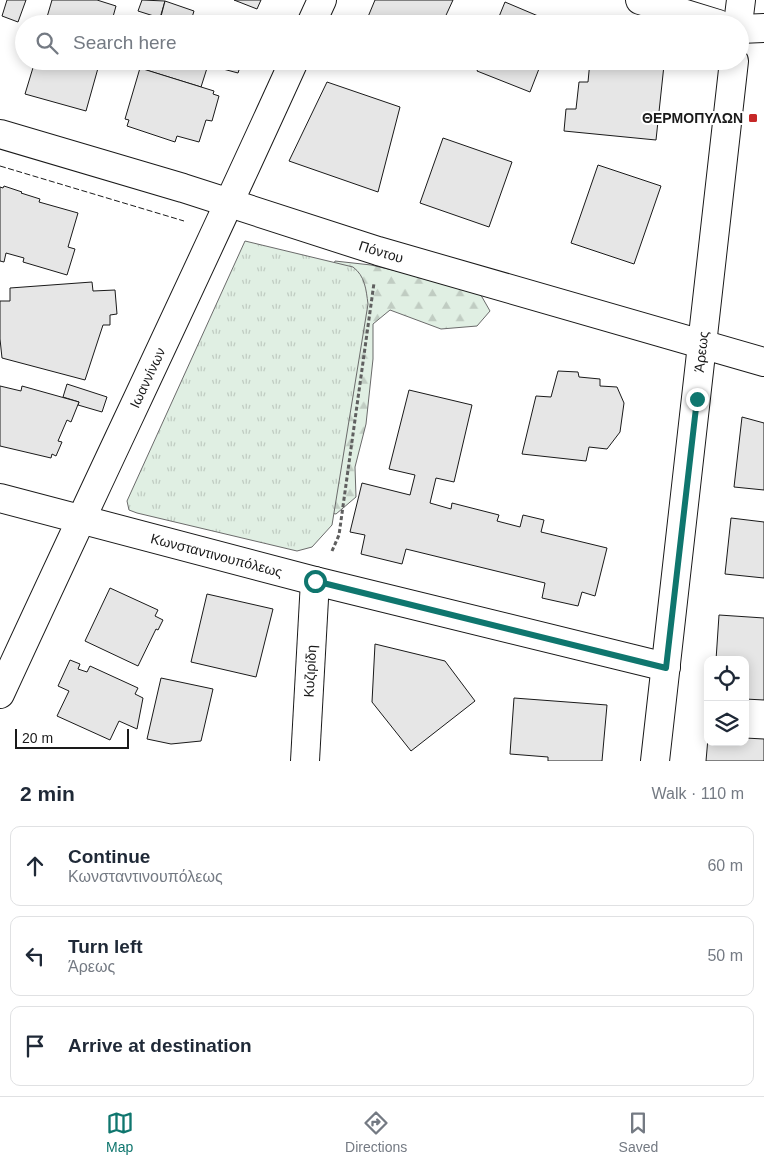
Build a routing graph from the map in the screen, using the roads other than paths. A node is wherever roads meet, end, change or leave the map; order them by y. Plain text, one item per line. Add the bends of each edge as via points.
1 (322, 0) edge
2 (640, 0) edge
3 (741, 0) edge
4 (315, 15) edge
5 (689, 15) edge
6 (739, 15) edge
7 (764, 28) edge
8 (749, 29) edge
9 (290, 70) edge
10 (733, 70) edge
11 (0, 134) edge
12 (230, 204) junction
13 (703, 344) junction
14 (764, 362) edge
15 (0, 498) edge
16 (80, 518) junction
17 (315, 581) junction
18 (666, 668) junction
19 (0, 694) edge
20 (305, 761) edge
21 (655, 761) edge

1 - 4 street
2 - 5 street
3 - 6 street
7 - 8 street
9 - 12 street, Ιωαννίνων
10 - 13 street, Άρεως
11 - 12 street, Πόντου
12 - 13 street, Πόντου via 378,251
12 - 16 street, Ιωαννίνων
13 - 14 street, Πόντου
13 - 18 street, Άρεως
15 - 16 street, Κωνσταντινουπόλεως
16 - 17 street, Κωνσταντινουπόλεως
16 - 19 street, Ιωαννίνων
17 - 18 street, Κωνσταντινουπόλεως
17 - 20 street, Κυζιρίδη
18 - 21 street, Άρεως

